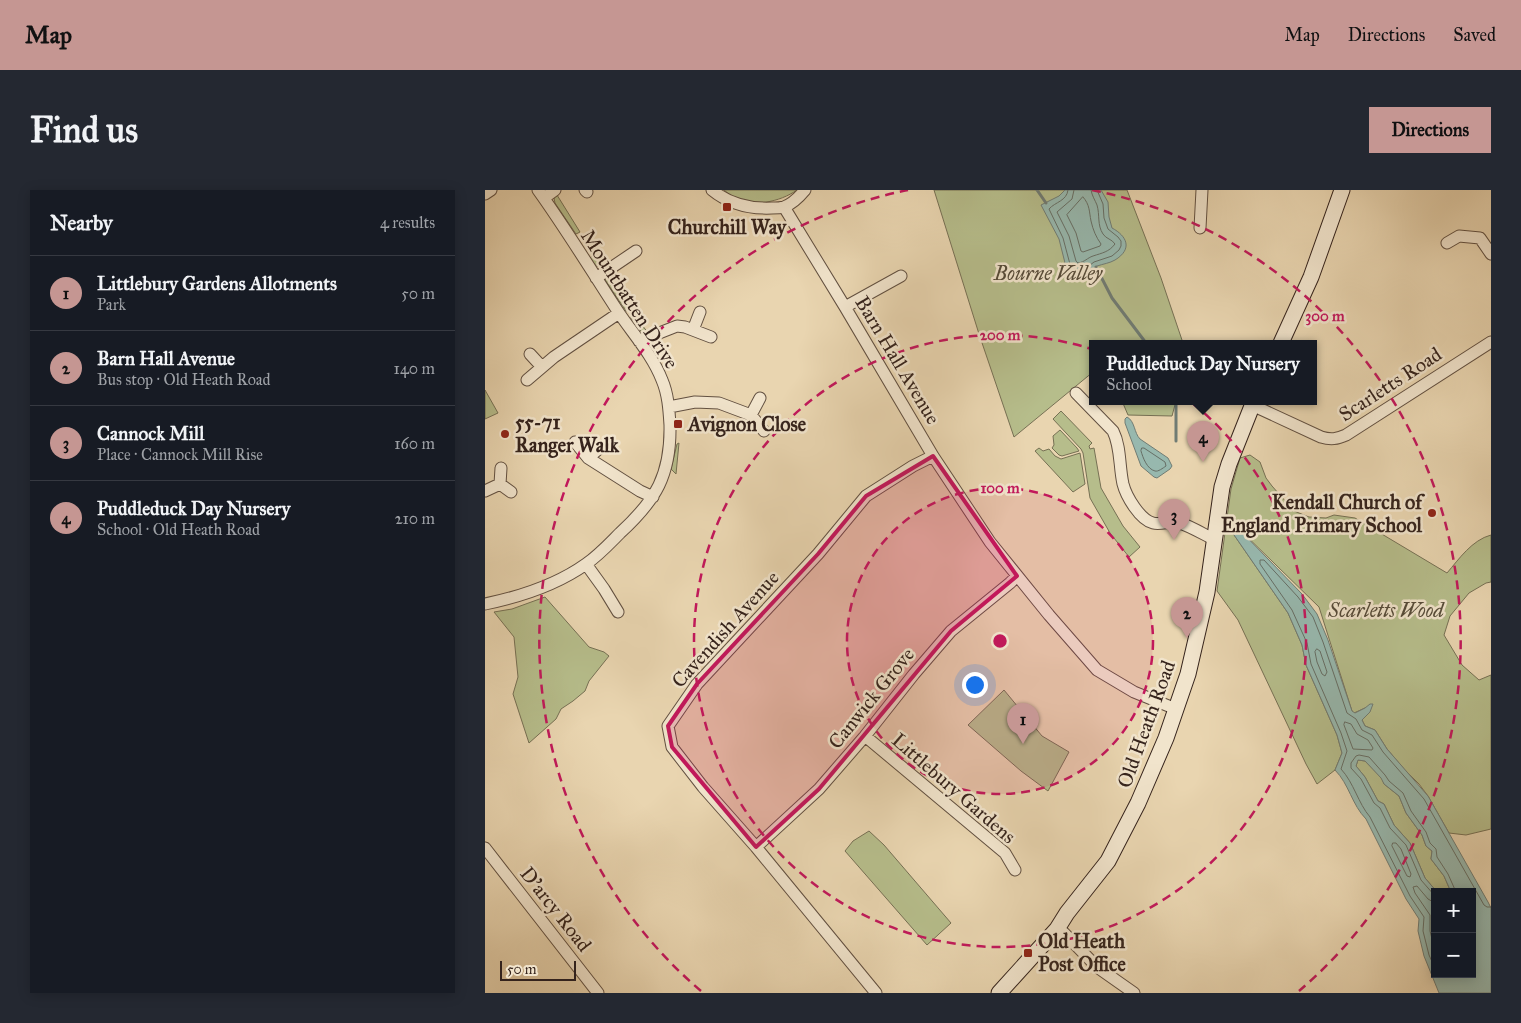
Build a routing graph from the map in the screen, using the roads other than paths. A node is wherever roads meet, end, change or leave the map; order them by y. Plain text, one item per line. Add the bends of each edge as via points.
1 (491, 190) edge
2 (555, 190) edge
3 (712, 190) edge
4 (805, 190) edge
5 (1202, 190) edge
6 (1342, 190) edge
7 (485, 194) edge
8 (541, 194) edge
9 (784, 207) junction
10 (1200, 228) dead end
11 (1447, 243) dead end
12 (636, 251) dead end
13 (1491, 254) edge
14 (901, 276) dead end
15 (596, 278) junction
16 (845, 307) junction
17 (700, 312) dead end
18 (619, 313) junction
19 (693, 330) junction
20 (711, 337) dead end
21 (1282, 340) edge
22 (639, 341) junction
23 (1491, 342) edge
24 (530, 354) dead end
25 (542, 367) junction
26 (527, 380) dead end
27 (1076, 393) dead end
28 (760, 398) dead end
29 (1252, 405) edge
30 (1257, 405) edge
31 (669, 406) junction
32 (751, 415) junction
33 (764, 431) dead end
34 (575, 442) dead end
35 (602, 446) dead end
36 (933, 456) junction
37 (588, 458) junction
38 (501, 468) dead end
39 (500, 484) junction
40 (485, 491) edge
41 (511, 492) dead end
42 (653, 497) junction
43 (1215, 540) junction
44 (586, 564) junction
45 (1017, 576) junction
46 (485, 604) edge
47 (618, 612) dead end
48 (1175, 709) junction
49 (865, 736) junction
50 (485, 848) edge
51 (757, 848) junction
52 (1015, 870) dead end
53 (1057, 929) junction
54 (598, 993) edge
55 (876, 993) edge
56 (999, 993) edge
57 (1134, 993) edge

1 - 7 street
2 - 8 street
3 - 9 street via 742,206
4 - 9 street
5 - 10 street
6 - 21 street via 1311,277
8 - 15 street, Mountbatten Drive
9 - 16 street, Barn Hall Avenue
11 - 13 street via 1459,236 1480,238
12 - 15 street
14 - 16 street
15 - 18 street, Mountbatten Drive
16 - 36 street, Barn Hall Avenue
17 - 19 street
18 - 22 street, Mountbatten Drive
18 - 25 street
19 - 20 street
19 - 22 street via 677,326
22 - 31 street, Mountbatten Drive via 662,380
23 - 30 street, Scarletts Road via 1337,439 1321,437
24 - 25 street
25 - 26 street
27 - 43 street via 1113,431 1117,439 1123,486 1139,514 1153,523 1179,522
28 - 32 street
29 - 43 street, Old Heath Road via 1222,487
31 - 32 street via 719,403
31 - 42 street, Mountbatten Drive via 667,462
32 - 33 street
34 - 37 street
35 - 37 street
36 - 45 street, Barn Hall Avenue via 990,542
36 - 51 street, Cavendish Avenue via 866,496 818,554 697,684 668,726 672,747
37 - 42 street
38 - 39 street
39 - 40 street
39 - 41 street
42 - 44 street, Mountbatten Drive via 634,521
43 - 48 street, Old Heath Road via 1190,665
44 - 46 street, Mountbatten Drive via 519,595
44 - 47 street via 605,600
45 - 48 street, Barn Hall Avenue via 1097,670 1134,692
45 - 49 street, Canwick Grove via 951,631
48 - 53 street, Old Heath Road via 1138,803 1108,861
49 - 51 street, Canwick Grove via 819,789
49 - 52 street, Littlebury Gardens via 1005,853
50 - 54 street, D'arcy Road
51 - 55 street, Cavendish Avenue
53 - 56 street, Old Heath Road
53 - 57 street via 1097,966

